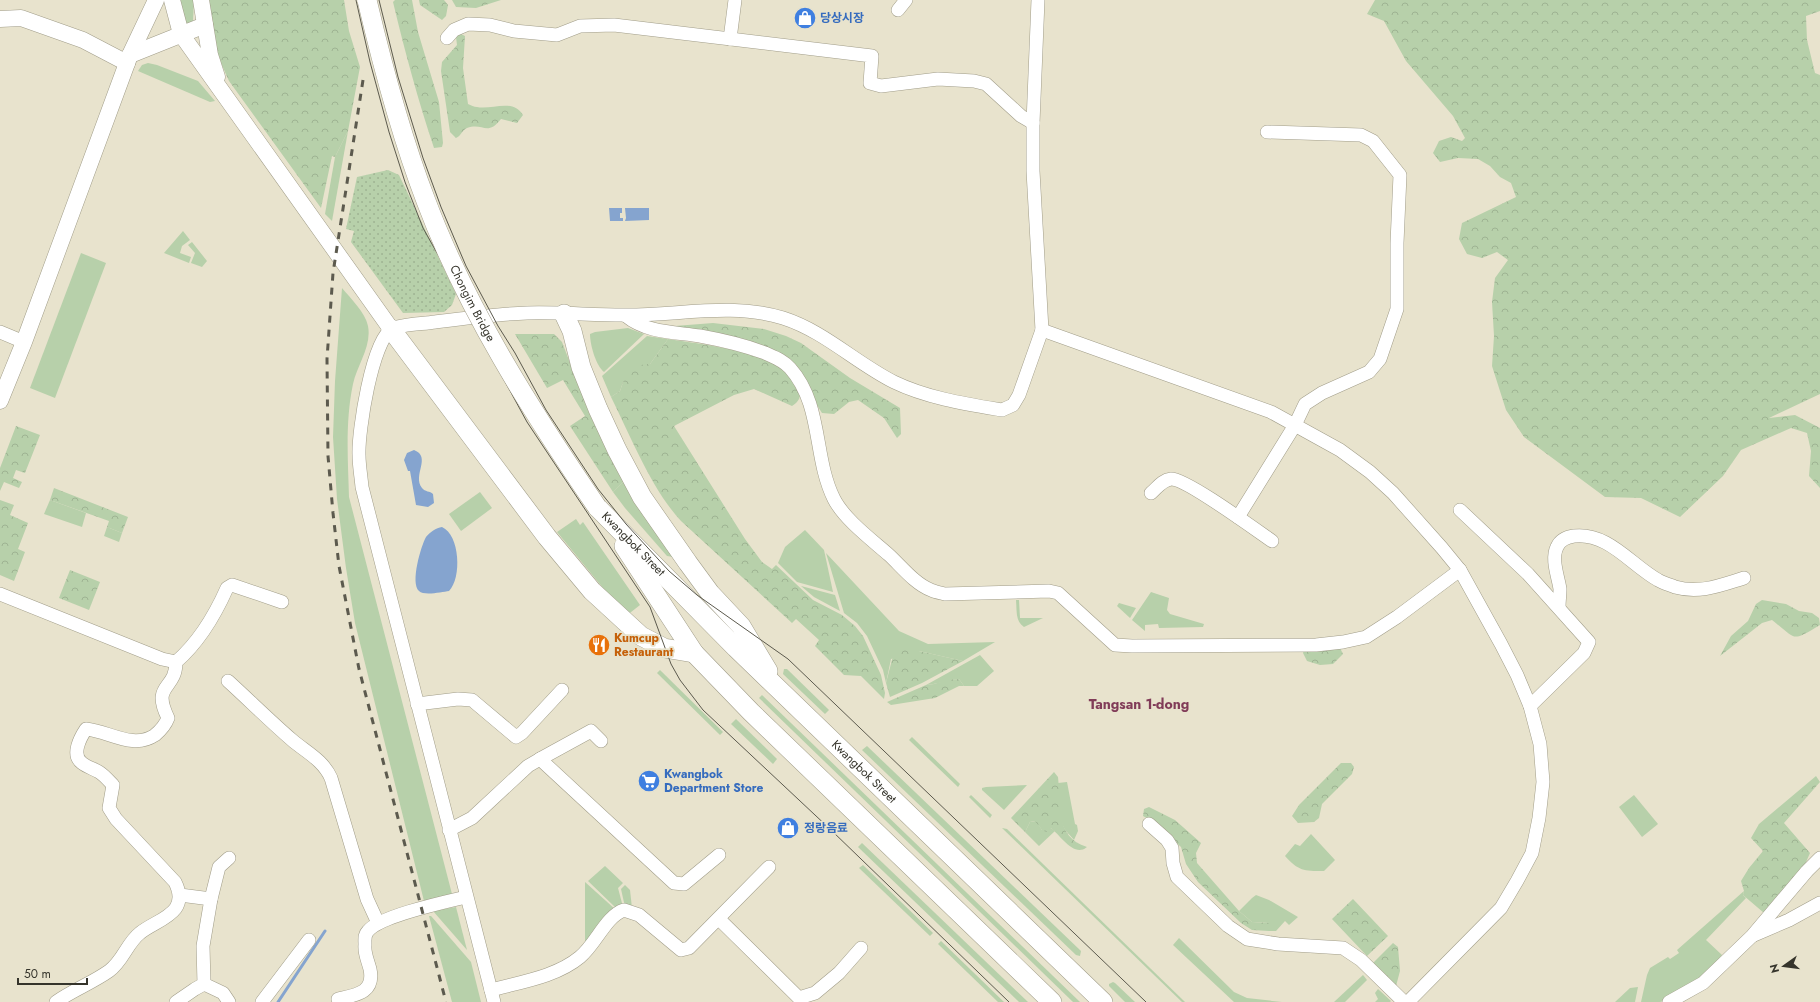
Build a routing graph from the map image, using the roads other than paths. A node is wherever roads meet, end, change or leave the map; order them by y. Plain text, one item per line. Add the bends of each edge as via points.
1 (156, 0) edge
2 (172, 0) edge
3 (201, 0) edge
4 (367, 0) edge
5 (735, 0) edge
6 (1038, 0) edge
7 (0, 19) edge
8 (205, 25) junction
9 (181, 34) junction
10 (447, 38) dead end
11 (730, 38) junction
12 (129, 59) junction
13 (221, 91) junction
14 (1033, 123) junction
15 (1267, 132) dead end
16 (564, 314) junction
17 (626, 316) junction
18 (391, 329) junction
19 (1042, 330) junction
20 (0, 332) edge
21 (24, 342) junction
22 (0, 401) edge
23 (1295, 425) junction
24 (1151, 493) dead end
25 (597, 507) junction
26 (1460, 510) dead end
27 (1238, 517) junction
28 (1272, 541) dead end
29 (1460, 570) junction
30 (1744, 578) dead end
31 (0, 594) edge
32 (282, 602) dead end
33 (1559, 607) junction
34 (694, 654) junction
35 (176, 662) junction
36 (228, 681) dead end
37 (775, 686) junction
38 (562, 690) dead end
39 (417, 704) junction
40 (1530, 706) junction
41 (601, 740) dead end
42 (540, 759) junction
43 (1149, 824) dead end
44 (449, 830) junction
45 (719, 855) dead end
46 (229, 858) dead end
47 (1820, 858) edge
48 (769, 867) dead end
49 (180, 894) junction
50 (466, 897) junction
51 (211, 899) junction
52 (1820, 903) edge
53 (719, 919) junction
54 (378, 923) junction
55 (1752, 936) junction
56 (309, 940) dead end
57 (861, 948) dead end
58 (204, 984) junction
59 (492, 996) edge
60 (792, 998) edge
61 (338, 999) dead end
62 (56, 1002) edge
63 (176, 1002) edge
64 (229, 1002) edge
65 (262, 1002) edge
66 (1052, 1002) edge
67 (1103, 1002) edge
68 (1404, 1002) edge
69 (1408, 1002) edge
70 (1669, 1002) edge

1 - 12 main road
2 - 9 main road
3 - 8 main road
4 - 25 highway, Chongim Bridge, bridge via 387,81 426,201 459,277 536,416
5 - 11 street
6 - 14 street
7 - 12 main road via 21,18
8 - 9 main road
8 - 13 main road via 210,55
9 - 12 main road
9 - 13 main road
10 - 11 street via 460,26 477,24 557,35 580,26 614,25
11 - 14 street via 872,56 870,83 881,86 938,79 986,84
12 - 21 main road
13 - 18 main road
14 - 19 street
15 - 23 street via 1361,135 1373,141 1400,175 1397,308 1380,359 1369,372 1322,393 1306,404
16 - 17 street
16 - 18 street via 527,313 478,317
16 - 37 highway via 598,409 642,497 710,593 741,626
17 - 19 street via 727,310 759,312 807,328 871,369 916,391 1002,410 1013,405 1020,395
17 - 29 street via 635,323 652,329 730,342 759,351 784,362 792,369 806,390 826,481 834,500 846,516 930,590 945,594 1049,591 1058,594 1115,645 1316,645 1366,637
18 - 34 highway via 547,537 592,591 641,636 664,648
18 - 39 street via 381,341 371,374 361,425 359,455 367,512
19 - 23 street via 1271,412
20 - 21 street
21 - 22 main road
23 - 27 street
23 - 29 street via 1340,450 1394,493
24 - 27 street via 1165,480 1173,479
25 - 34 highway, Kwangbok Street
25 - 37 highway, Kwangbok Street
26 - 33 street
27 - 28 street
29 - 40 street via 1514,669
30 - 33 street via 1719,587 1676,587 1659,580 1597,537 1570,536 1560,541 1556,547
31 - 35 street via 162,659
32 - 35 street via 232,584 186,654
33 - 40 street via 1589,642 1584,654
34 - 66 highway, Kwangbok Street via 762,723
35 - 49 street via 175,675 162,693 161,701 168,718 160,731 142,741 133,741 86,729 76,750 81,763 100,772 113,785 109,808 116,819 175,882
36 - 54 street via 292,741 327,769 367,899
37 - 67 highway, Kwangbok Street
38 - 39 street via 516,737 472,700 458,698
39 - 44 street
40 - 69 street via 1540,744 1543,782 1540,818 1532,853 1500,908
41 - 42 street via 591,731
42 - 44 street via 528,766 472,818
42 - 45 street via 674,883 684,884
43 - 68 street via 1172,848 1173,863 1178,877 1228,926 1247,939 1278,944 1343,948 1361,960
44 - 50 street
46 - 51 street via 219,867
47 - 55 street
48 - 53 street
49 - 51 street
49 - 62 street via 172,912 132,940 118,963 109,971 69,992
50 - 54 street
50 - 59 street
51 - 58 street via 203,946
52 - 55 street
53 - 59 street via 689,948 681,950 639,915 624,910 613,916 581,957 565,967
53 - 60 street
54 - 61 street via 369,929 365,936 364,950 370,970 370,984 356,994
55 - 70 street via 1703,982
56 - 65 street
57 - 60 street via 839,973 815,993
58 - 63 street
58 - 64 street via 223,994

